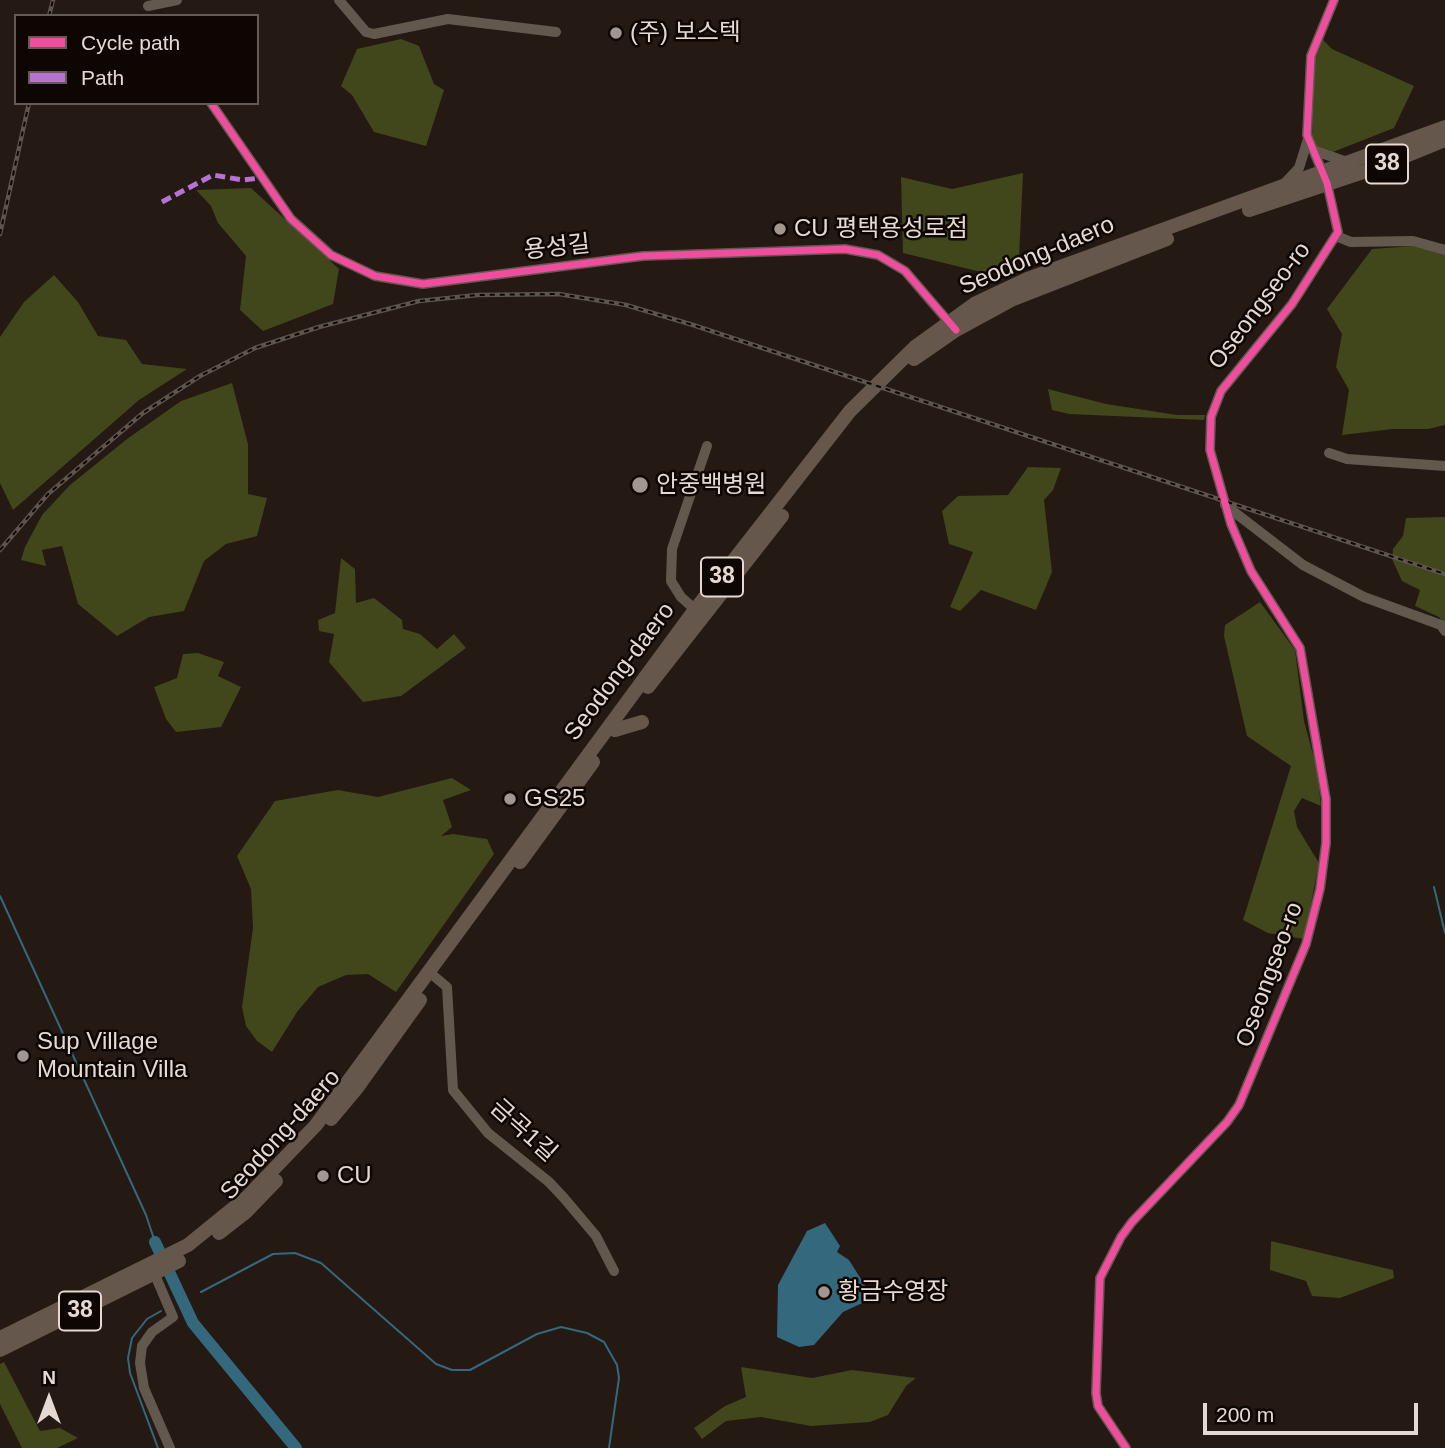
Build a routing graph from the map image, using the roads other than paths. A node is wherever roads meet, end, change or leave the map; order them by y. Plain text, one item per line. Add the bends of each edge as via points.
1 (177, 0) edge
2 (339, 0) edge
3 (1334, 0) edge
4 (149, 7) edge
5 (556, 32) dead end
6 (212, 105) edge
7 (1445, 127) edge
8 (1445, 140) edge
9 (1309, 141) junction
10 (1350, 163) junction
11 (1324, 177) junction
12 (1281, 188) junction
13 (1302, 192) junction
14 (1334, 206) junction
15 (1336, 236) junction
16 (1445, 250) edge
17 (952, 325) junction
18 (707, 446) dead end
19 (1329, 453) dead end
20 (1445, 466) edge
21 (1225, 505) junction
22 (699, 614) junction
23 (1445, 631) edge
24 (642, 722) dead end
25 (615, 730) junction
26 (432, 975) junction
27 (164, 1265) junction
28 (614, 1271) dead end
29 (0, 1338) edge
30 (0, 1350) edge
31 (170, 1448) edge
32 (1126, 1448) edge

1 - 4 street
2 - 5 street via 366,32 374,34 448,19
3 - 9 street via 1311,56
6 - 17 street, 용성길 via 291,219 331,255 375,276 433,283 643,256 845,249 878,255 905,271
7 - 10 main road, Seodong-daero / 38
8 - 11 main road, Seodong-daero / 38 via 1381,166
9 - 10 street via 1334,160
9 - 11 street, Oseongseo-ro
9 - 12 street via 1299,167
10 - 11 main road, Seodong-daero / 38
11 - 12 main road, Seodong-daero / 38
11 - 13 main road, Seodong-daero / 38
11 - 14 street, Oseongseo-ro
12 - 17 main road, Seodong-daero / 38 via 1027,279 976,303
13 - 14 street
13 - 17 main road, Seodong-daero / 38 via 1073,274
14 - 15 street, Oseongseo-ro via 1339,226
15 - 16 street via 1351,242 1413,241
15 - 21 street, Oseongseo-ro via 1293,304 1221,391 1211,417 1210,450
17 - 22 main road, Seodong-daero / 38 via 866,393
18 - 22 street via 672,549 671,581
19 - 20 street via 1348,459
21 - 23 street via 1303,565 1364,597 1441,625
21 - 32 street, Oseongseo-ro via 1251,571 1300,648 1323,773 1326,843 1316,914 1239,1105 1132,1222 1100,1278 1096,1393 1098,1406
22 - 25 main road, Seodong-daero / 38
22 - 26 main road, Seodong-daero / 38
24 - 25 main road
25 - 26 main road, Seodong-daero / 38
26 - 27 main road, Seodong-daero / 38 via 316,1125 246,1198
26 - 28 street, 금곡1길 via 447,987 453,1090 488,1133 549,1182 596,1236
27 - 29 main road, Seodong-daero / 38
27 - 30 main road, Seodong-daero / 38
27 - 31 street via 173,1317 152,1332 142,1346 140,1363 144,1388

